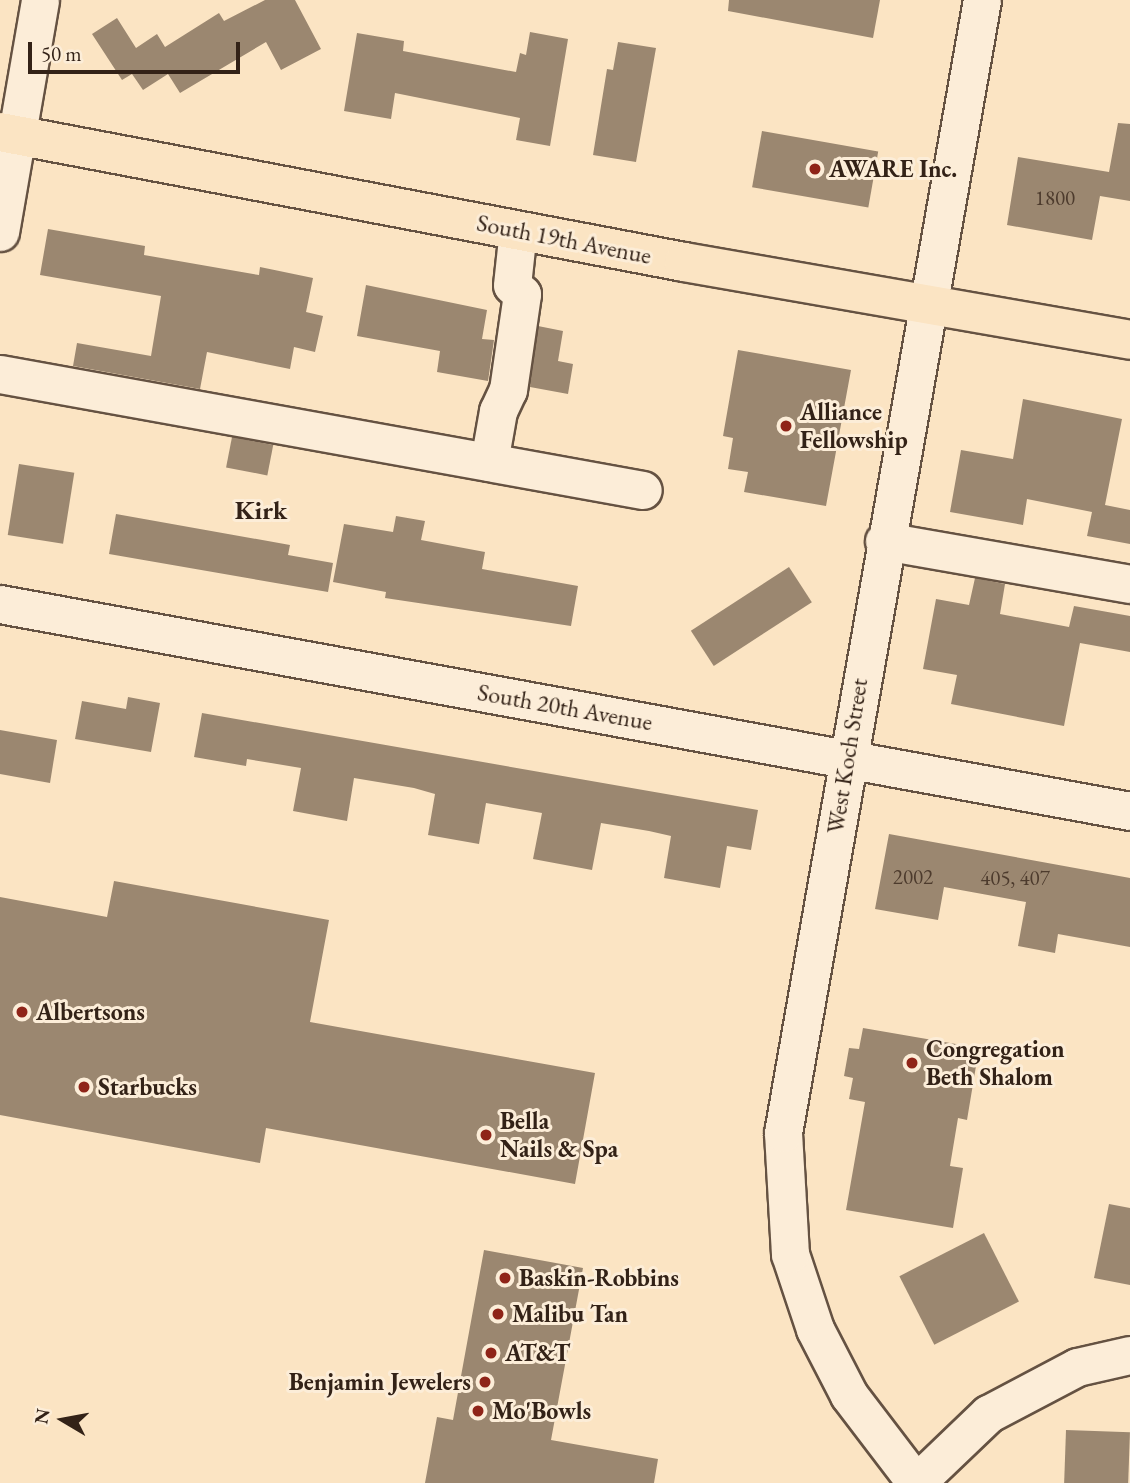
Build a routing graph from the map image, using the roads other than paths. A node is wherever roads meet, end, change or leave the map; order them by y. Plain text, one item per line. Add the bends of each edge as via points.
1 (40, 0) edge
2 (982, 0) edge
3 (8, 134) edge
4 (518, 230) junction
5 (0, 232) edge
6 (930, 303) junction
7 (1130, 340) edge
8 (0, 374) edge
9 (489, 462) junction
10 (643, 490) dead end
11 (884, 541) junction
12 (1130, 584) edge
13 (0, 604) edge
14 (846, 759) junction
15 (1130, 811) edge
16 (1130, 1355) edge
17 (916, 1483) edge

1 - 3 street
2 - 6 street, West Koch Street
3 - 4 main road, South 19th Avenue
3 - 5 street
4 - 6 main road, South 19th Avenue
4 - 9 street via 512,285 522,294 508,390 498,411
6 - 7 main road, South 19th Avenue
6 - 11 street, West Koch Street
8 - 9 street
9 - 10 street
11 - 12 street
11 - 14 street, West Koch Street
13 - 14 street, South 20th Avenue
14 - 15 street, South 20th Avenue
14 - 17 street, West Koch Street via 783,1133 784,1198 790,1254 815,1329 849,1395
16 - 17 street via 1077,1367 998,1408

